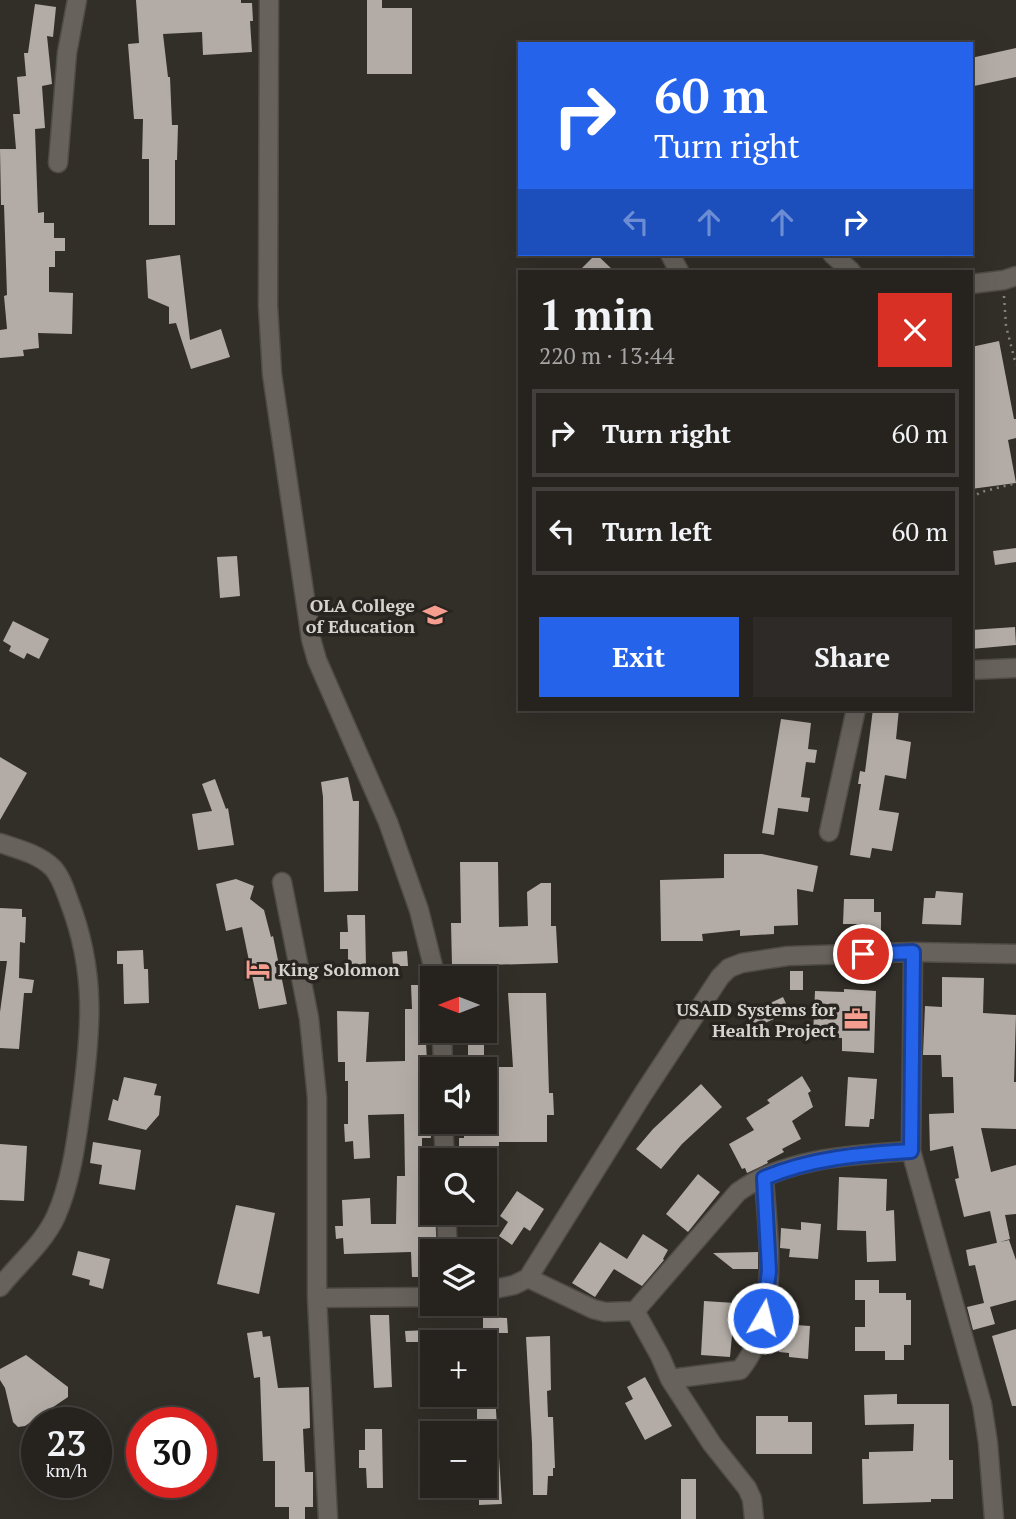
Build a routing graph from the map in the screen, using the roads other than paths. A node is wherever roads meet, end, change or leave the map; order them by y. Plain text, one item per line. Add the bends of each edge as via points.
1 (77, 0) edge
2 (269, 0) edge
3 (58, 163) dead end
4 (834, 256) edge
5 (850, 270) edge
6 (1010, 278) edge
7 (973, 284) edge
8 (1016, 668) edge
9 (973, 670) edge
10 (856, 711) edge
11 (829, 832) dead end
12 (0, 843) edge
13 (282, 882) dead end
14 (913, 952) junction
15 (1016, 954) edge
16 (433, 966) edge
17 (911, 1151) junction
18 (764, 1178) junction
19 (528, 1279) junction
20 (0, 1287) edge
21 (497, 1289) edge
22 (420, 1297) edge
23 (317, 1298) junction
24 (635, 1311) junction
25 (670, 1379) junction
26 (328, 1519) edge
27 (754, 1519) edge
28 (994, 1519) edge

1 - 3 street via 67,52
2 - 16 street via 272,374 310,639 388,822 419,909
4 - 5 street
6 - 7 street
8 - 9 street
10 - 11 street
12 - 20 street via 39,857 63,883 78,923 90,996 79,1125 64,1195 46,1233
13 - 23 street via 309,1018 317,1098
14 - 15 street
14 - 17 street
14 - 19 street via 788,956 729,968 643,1094
17 - 18 street via 853,1155
17 - 28 street via 982,1404
18 - 24 street via 738,1192
18 - 25 street via 768,1293 757,1341 740,1370
19 - 21 street
19 - 24 street via 593,1309
22 - 23 street
23 - 26 street
24 - 25 street
25 - 27 street via 747,1488

